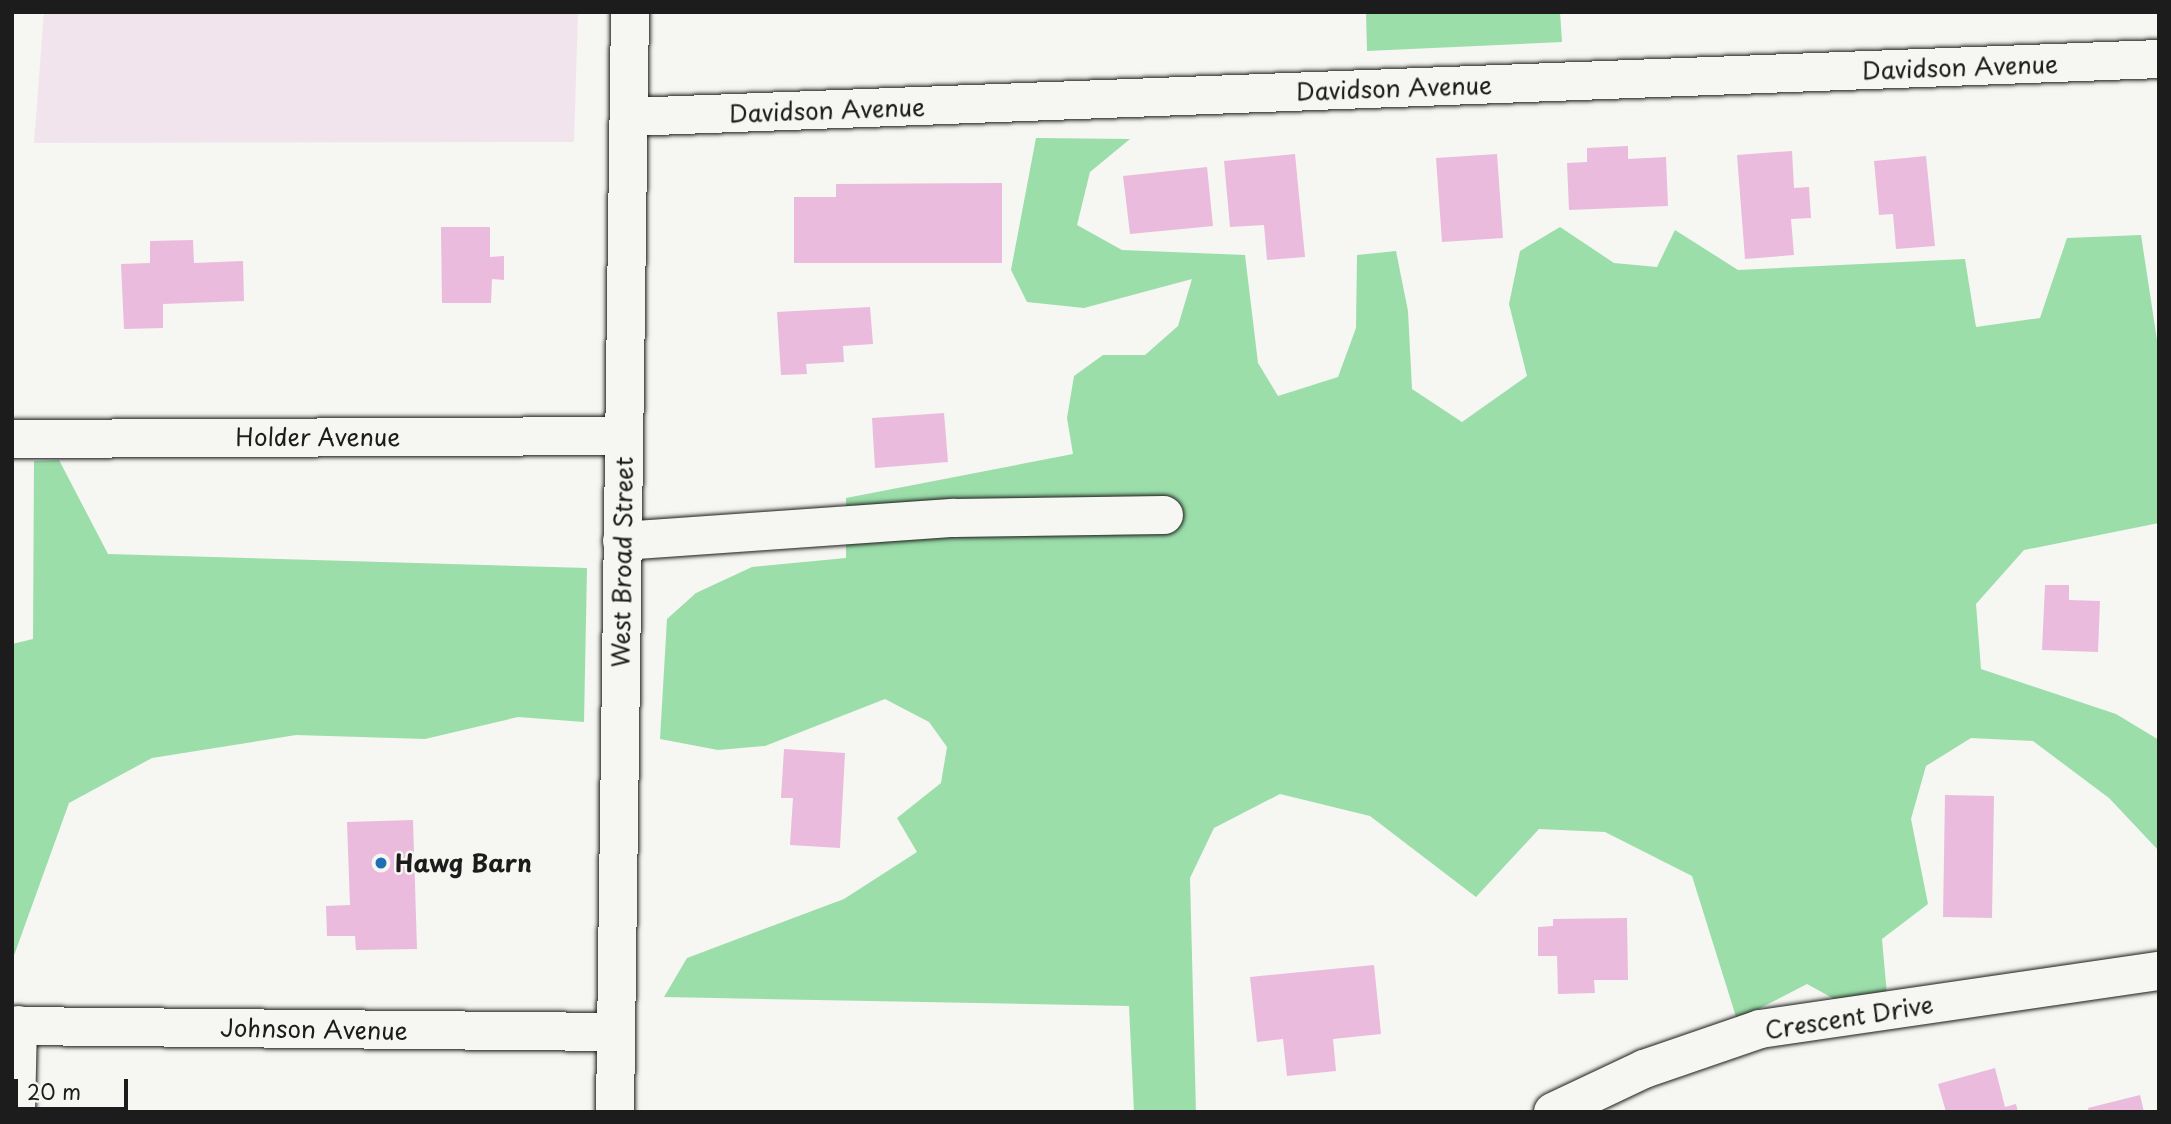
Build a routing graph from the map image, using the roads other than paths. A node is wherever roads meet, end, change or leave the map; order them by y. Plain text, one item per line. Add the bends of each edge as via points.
1 (631, 12) edge
2 (2159, 59) edge
3 (629, 117) junction
4 (624, 436) junction
5 (12, 439) edge
6 (1164, 515) dead end
7 (622, 541) junction
8 (2159, 971) edge
9 (15, 1026) edge
10 (616, 1032) junction
11 (16, 1112) edge
12 (615, 1112) edge
13 (1553, 1112) edge

1 - 3 street, West Broad Street
2 - 3 street, Davidson Avenue
3 - 4 street, West Broad Street
4 - 5 street, Holder Avenue
4 - 7 street, West Broad Street
6 - 7 street via 954,518
7 - 10 street, West Broad Street
8 - 13 street, Crescent Drive via 1760,1029 1644,1069
9 - 10 street, Johnson Avenue
9 - 11 street
10 - 12 street, West Broad Street

